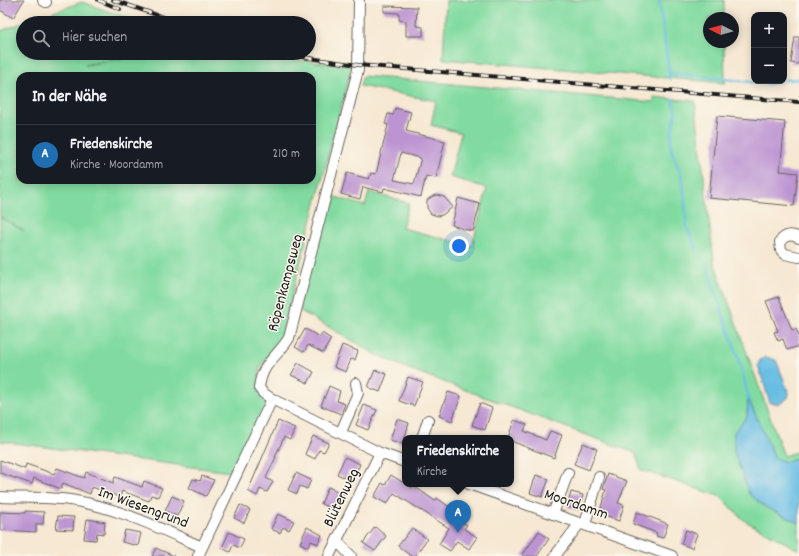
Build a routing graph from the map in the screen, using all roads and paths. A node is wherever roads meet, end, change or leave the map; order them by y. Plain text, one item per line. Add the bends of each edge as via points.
1 (359, 0) edge
2 (799, 238) edge
3 (799, 257) edge
4 (356, 383) dead end
5 (272, 399) junction
6 (428, 420) dead end
7 (341, 432) junction
8 (423, 435) edge
9 (380, 453) junction
10 (402, 461) edge
11 (568, 473) dead end
12 (599, 477) dead end
13 (486, 487) edge
14 (0, 497) edge
15 (553, 514) junction
16 (582, 524) junction
17 (337, 541) junction
18 (200, 551) edge
19 (329, 556) edge
20 (352, 556) edge
21 (555, 556) edge
22 (672, 556) edge

1 - 5 street, Röpenkampsweg via 359,60 289,338 261,374 259,388
2 - 3 street via 790,235 780,242 785,254
4 - 7 street via 358,392
5 - 7 street
5 - 18 street
6 - 8 street
7 - 9 street
9 - 10 street
9 - 17 street, Blütenweg
11 - 15 street
12 - 16 street
13 - 15 street, Moordamm
14 - 18 street, Im Wiesengrund via 69,500 106,508 142,520
15 - 16 street, Moordamm
16 - 21 street
16 - 22 street, Moordamm
17 - 19 street, Blütenweg
17 - 20 street

